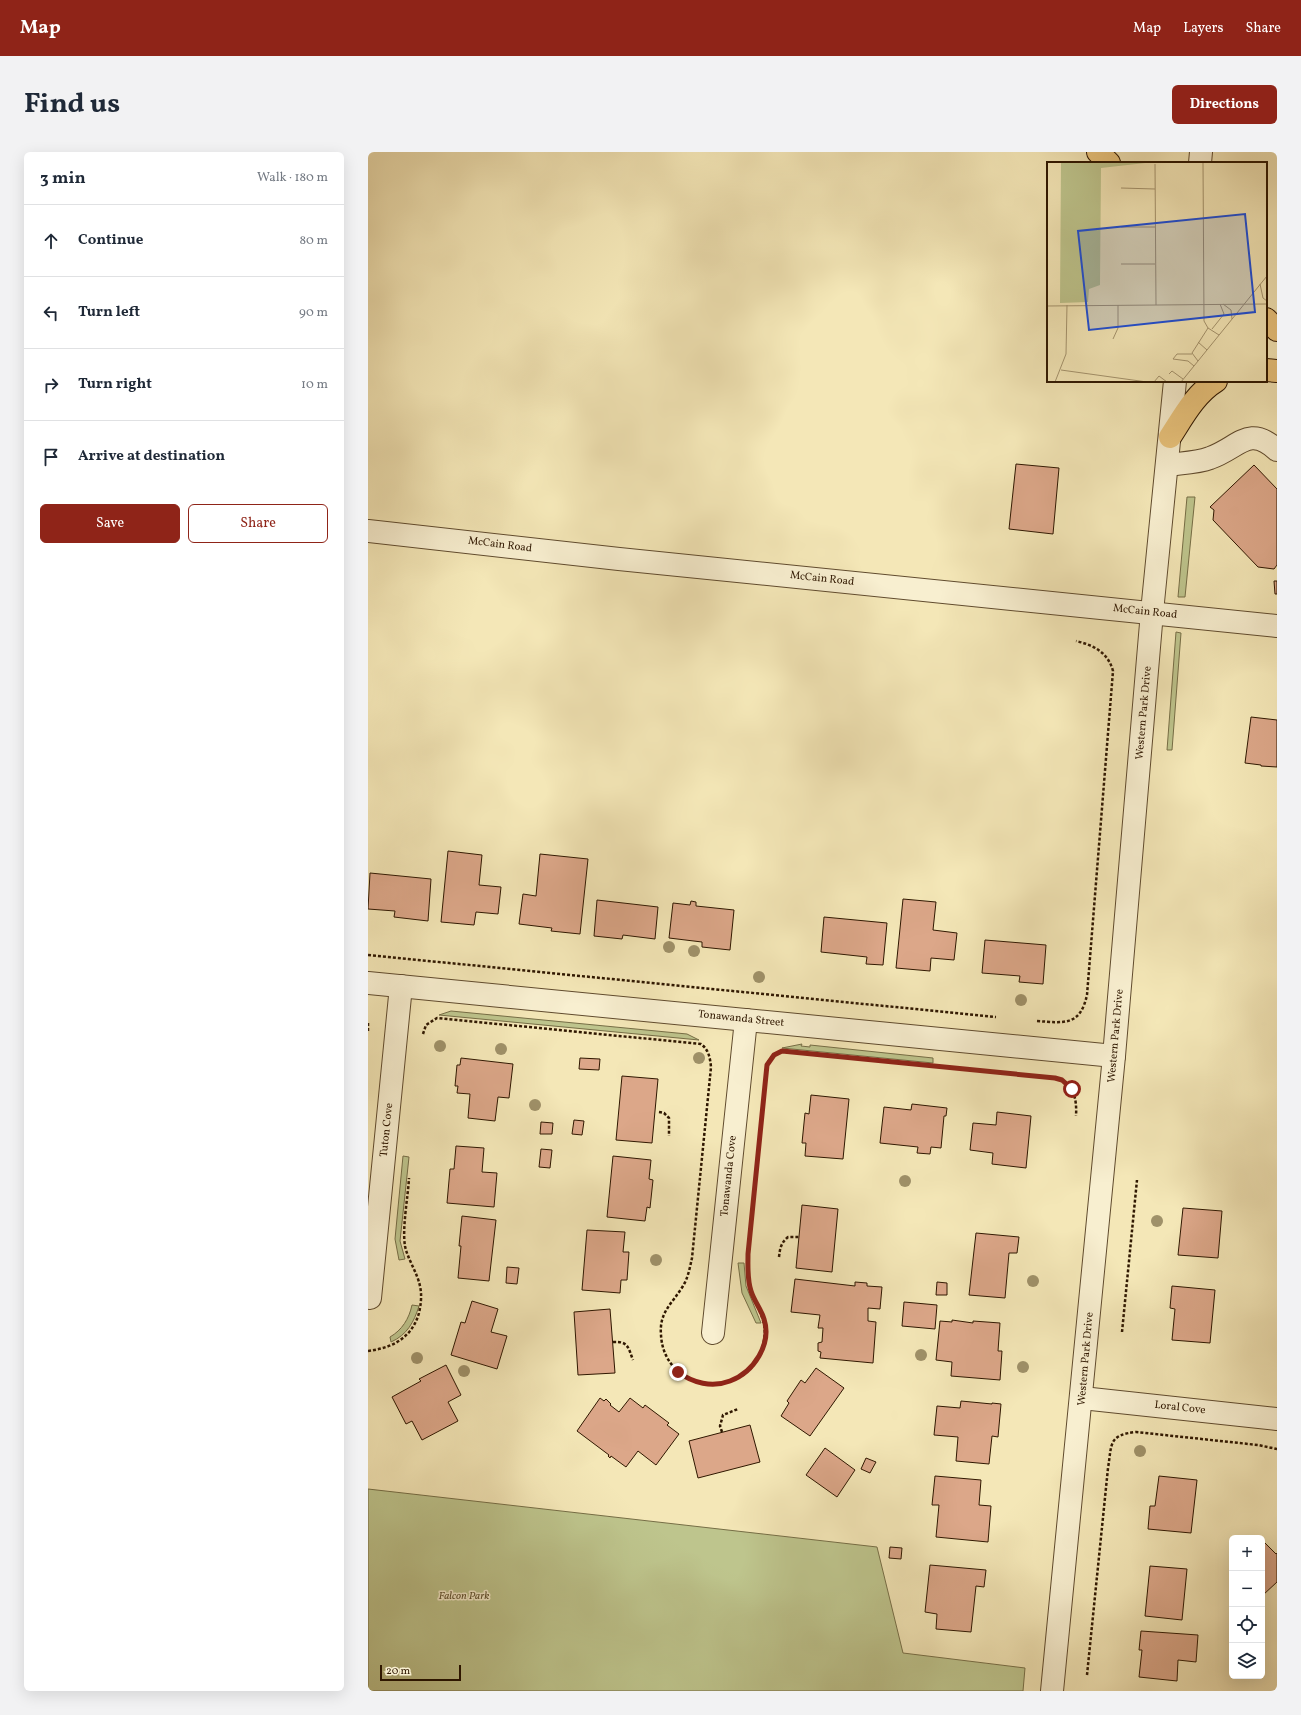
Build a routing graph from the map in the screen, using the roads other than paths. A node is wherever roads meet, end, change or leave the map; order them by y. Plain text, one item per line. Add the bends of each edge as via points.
1 (1098, 152) edge
2 (1202, 152) edge
3 (1108, 162) edge
4 (1200, 162) edge
5 (1267, 320) edge
6 (1277, 330) edge
7 (1267, 370) edge
8 (1277, 371) edge
9 (1175, 382) edge
10 (1214, 382) edge
11 (1170, 437) junction
12 (1277, 450) edge
13 (1167, 465) junction
14 (368, 531) edge
15 (1152, 612) junction
16 (1277, 626) edge
17 (368, 983) edge
18 (401, 986) junction
19 (746, 1020) junction
20 (1114, 1056) junction
21 (370, 1298) dead end
22 (713, 1333) dead end
23 (1082, 1398) junction
24 (1277, 1419) edge
25 (1052, 1691) edge

1 - 3 highway
2 - 4 street
5 - 6 highway
7 - 8 highway
9 - 11 street, Western Park Drive
10 - 11 highway via 1193,402
11 - 13 street, Western Park Drive
12 - 13 street via 1267,441 1251,438 1212,458
13 - 15 street, Western Park Drive
14 - 15 street, McCain Road via 619,559
15 - 16 street, McCain Road
15 - 20 street, Western Park Drive
17 - 18 street, Tonawanda Street
18 - 19 street, Tonawanda Street
18 - 21 street, Tuton Cove
19 - 20 street, Tonawanda Street
19 - 22 street, Tonawanda Cove
20 - 23 street, Western Park Drive
23 - 24 street, Loral Cove
23 - 25 street, Western Park Drive

